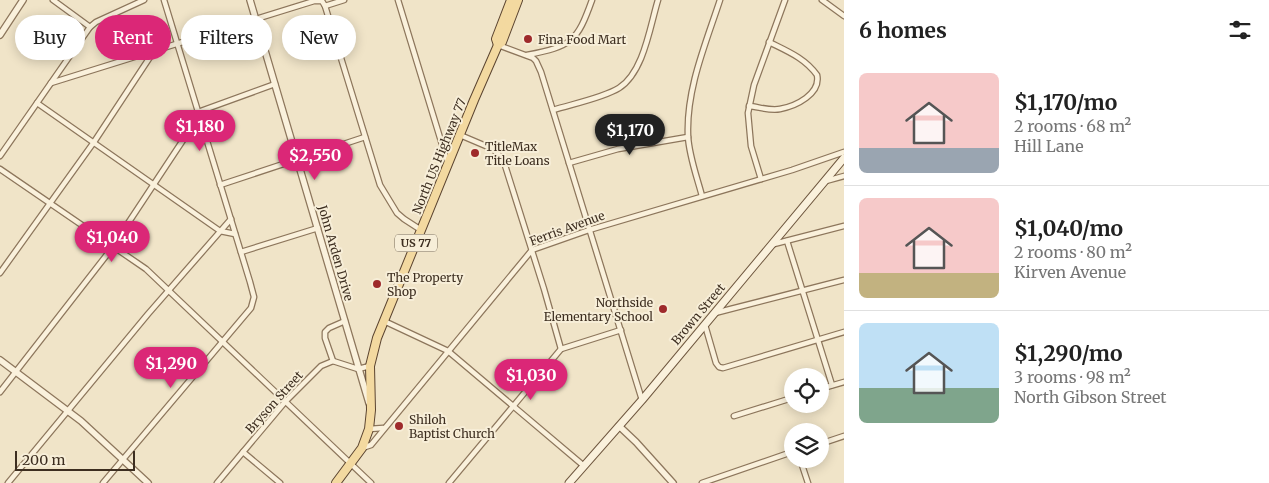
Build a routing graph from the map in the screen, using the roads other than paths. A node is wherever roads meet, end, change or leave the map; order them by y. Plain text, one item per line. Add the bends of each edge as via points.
1 (24, 0) edge
2 (53, 0) edge
3 (144, 0) edge
4 (164, 0) edge
5 (250, 0) edge
6 (344, 0) edge
7 (398, 0) edge
8 (511, 0) edge
9 (518, 0) edge
10 (592, 0) edge
11 (658, 0) edge
12 (720, 0) edge
13 (785, 0) edge
14 (822, 0) edge
15 (326, 6) junction
16 (254, 15) edge
17 (271, 15) edge
18 (844, 16) edge
19 (90, 27) junction
20 (0, 35) edge
21 (769, 42) junction
22 (181, 43) edge
23 (177, 44) junction
24 (498, 45) junction
25 (171, 46) edge
26 (526, 55) junction
27 (123, 60) edge
28 (147, 60) edge
29 (268, 60) edge
30 (51, 83) junction
31 (276, 84) junction
32 (37, 103) junction
33 (749, 106) junction
34 (553, 110) junction
35 (198, 114) junction
36 (460, 135) junction
37 (365, 137) junction
38 (688, 137) junction
39 (94, 142) junction
40 (844, 152) edge
41 (0, 156) edge
42 (844, 158) edge
43 (297, 160) junction
44 (569, 163) junction
45 (448, 164) junction
46 (0, 168) edge
47 (844, 176) edge
48 (761, 179) junction
49 (824, 182) junction
50 (154, 184) junction
51 (220, 185) junction
52 (702, 196) junction
53 (50, 202) junction
54 (231, 219) junction
55 (844, 226) edge
56 (318, 228) junction
57 (421, 230) junction
58 (590, 230) junction
59 (220, 231) junction
60 (236, 234) junction
61 (787, 241) junction
62 (770, 245) junction
63 (113, 246) junction
64 (532, 250) junction
65 (241, 252) junction
66 (0, 273) edge
67 (844, 280) edge
68 (169, 291) junction
69 (803, 291) junction
70 (714, 313) junction
71 (384, 321) junction
72 (345, 322) junction
73 (705, 323) junction
74 (621, 330) junction
75 (844, 332) edge
76 (818, 339) junction
77 (223, 342) junction
78 (561, 349) junction
79 (448, 351) junction
80 (0, 360) edge
81 (333, 361) junction
82 (370, 366) junction
83 (358, 368) junction
84 (16, 371) junction
85 (844, 382) edge
86 (832, 385) junction
87 (829, 386) edge
88 (0, 392) edge
89 (642, 400) junction
90 (784, 400) edge
91 (285, 402) junction
92 (514, 407) junction
93 (371, 410) junction
94 (68, 411) junction
95 (734, 416) dead end
96 (619, 426) junction
97 (383, 428) junction
98 (369, 429) junction
99 (844, 436) edge
100 (829, 441) edge
101 (362, 448) junction
102 (243, 452) junction
103 (784, 455) edge
104 (123, 459) junction
105 (351, 464) junction
106 (584, 466) junction
107 (803, 468) edge
108 (8, 483) edge
109 (103, 483) edge
110 (148, 483) edge
111 (217, 483) edge
112 (279, 483) edge
113 (336, 483) edge
114 (372, 483) edge
115 (449, 483) edge
116 (569, 483) edge
117 (673, 483) edge
118 (702, 483) edge
119 (808, 483) edge

1 - 20 street
2 - 19 street
3 - 19 street
4 - 23 street
5 - 16 street, John Arden Drive
6 - 15 street
7 - 45 street
8 - 24 main road, North US Highway 77 / US 77 via 496,39
9 - 24 main road, North US Highway 77 / US 77
10 - 26 street via 580,31 570,42
11 - 34 street via 642,54 631,78 612,91
12 - 38 street via 697,68
13 - 21 street
14 - 18 street
15 - 17 street via 322,1 314,1
15 - 37 street
19 - 30 street
21 - 33 street
21 - 33 street via 806,62 817,75 818,84 807,98 780,109
22 - 23 street
23 - 25 street
23 - 35 street
24 - 26 street
24 - 36 main road, North US Highway 77 / US 77
26 - 34 street via 538,64
27 - 30 street
28 - 39 street
29 - 31 street, John Arden Drive
30 - 32 street
31 - 35 street
31 - 43 street, John Arden Drive
32 - 39 street
32 - 41 street
33 - 48 street via 749,137
34 - 44 street
35 - 50 street
35 - 51 street
36 - 45 main road, North US Highway 77 / US 77
36 - 64 street via 493,149 503,159
37 - 43 street
37 - 57 street via 390,204 404,220
38 - 44 street via 618,149
38 - 52 street
39 - 50 street
39 - 53 street
40 - 48 street, Ferris Avenue
42 - 49 main road, Brown Street
43 - 51 street
43 - 56 street, John Arden Drive
44 - 58 street
45 - 57 main road, North US Highway 77 / US 77
46 - 53 street
47 - 49 street
48 - 52 street, Ferris Avenue
49 - 62 main road, Brown Street
50 - 59 street
50 - 63 street
51 - 54 street
52 - 58 street, Ferris Avenue
53 - 63 street
53 - 66 street
54 - 59 street
54 - 60 street
55 - 61 street
56 - 65 street
56 - 72 street, John Arden Drive
57 - 71 main road, North US Highway 77 / US 77
58 - 64 street, Ferris Avenue
58 - 74 street
59 - 60 street
59 - 68 street
60 - 65 street
61 - 62 street
61 - 69 street
62 - 70 main road, Brown Street
63 - 68 street via 146,269
63 - 84 street
64 - 78 street
64 - 79 street, Ferris Avenue
65 - 77 street via 254,297 253,305
67 - 69 street
68 - 77 street
68 - 94 street
69 - 70 street
69 - 76 street
70 - 73 main road, Brown Street
71 - 79 street
71 - 82 main road, North US Highway 77 / US 77
72 - 81 street via 325,332
72 - 83 street, John Arden Drive
73 - 76 street via 715,359 723,368
73 - 89 main road, Brown Street
74 - 78 street
74 - 89 street
75 - 76 street
76 - 86 street
77 - 91 street
77 - 104 street
78 - 92 street
79 - 92 street
79 - 97 street, Ferris Avenue
80 - 84 street
81 - 83 street
81 - 91 street, Bryson Street via 321,366
82 - 83 street
82 - 93 main road, North US Highway 77 / US 77
83 - 93 street
84 - 88 street
84 - 94 street
85 - 86 street
86 - 87 street
89 - 96 main road, Brown Street
90 - 95 street
91 - 102 street, Bryson Street
91 - 105 street
92 - 106 street
92 - 115 street
93 - 98 main road, North US Highway 77 / US 77
94 - 104 street
94 - 108 street
96 - 106 main road, Brown Street
96 - 117 street
97 - 98 street
97 - 101 street, Ferris Avenue via 371,445
98 - 101 main road, North US Highway 77 / US 77
99 - 100 street
101 - 105 main road, Ferris Avenue / US 77
102 - 111 street, Bryson Street
102 - 112 street
103 - 118 street
104 - 109 street
104 - 110 street
105 - 113 main road, Ferris Avenue / US 77
105 - 114 street
106 - 116 main road, Brown Street
107 - 119 street

